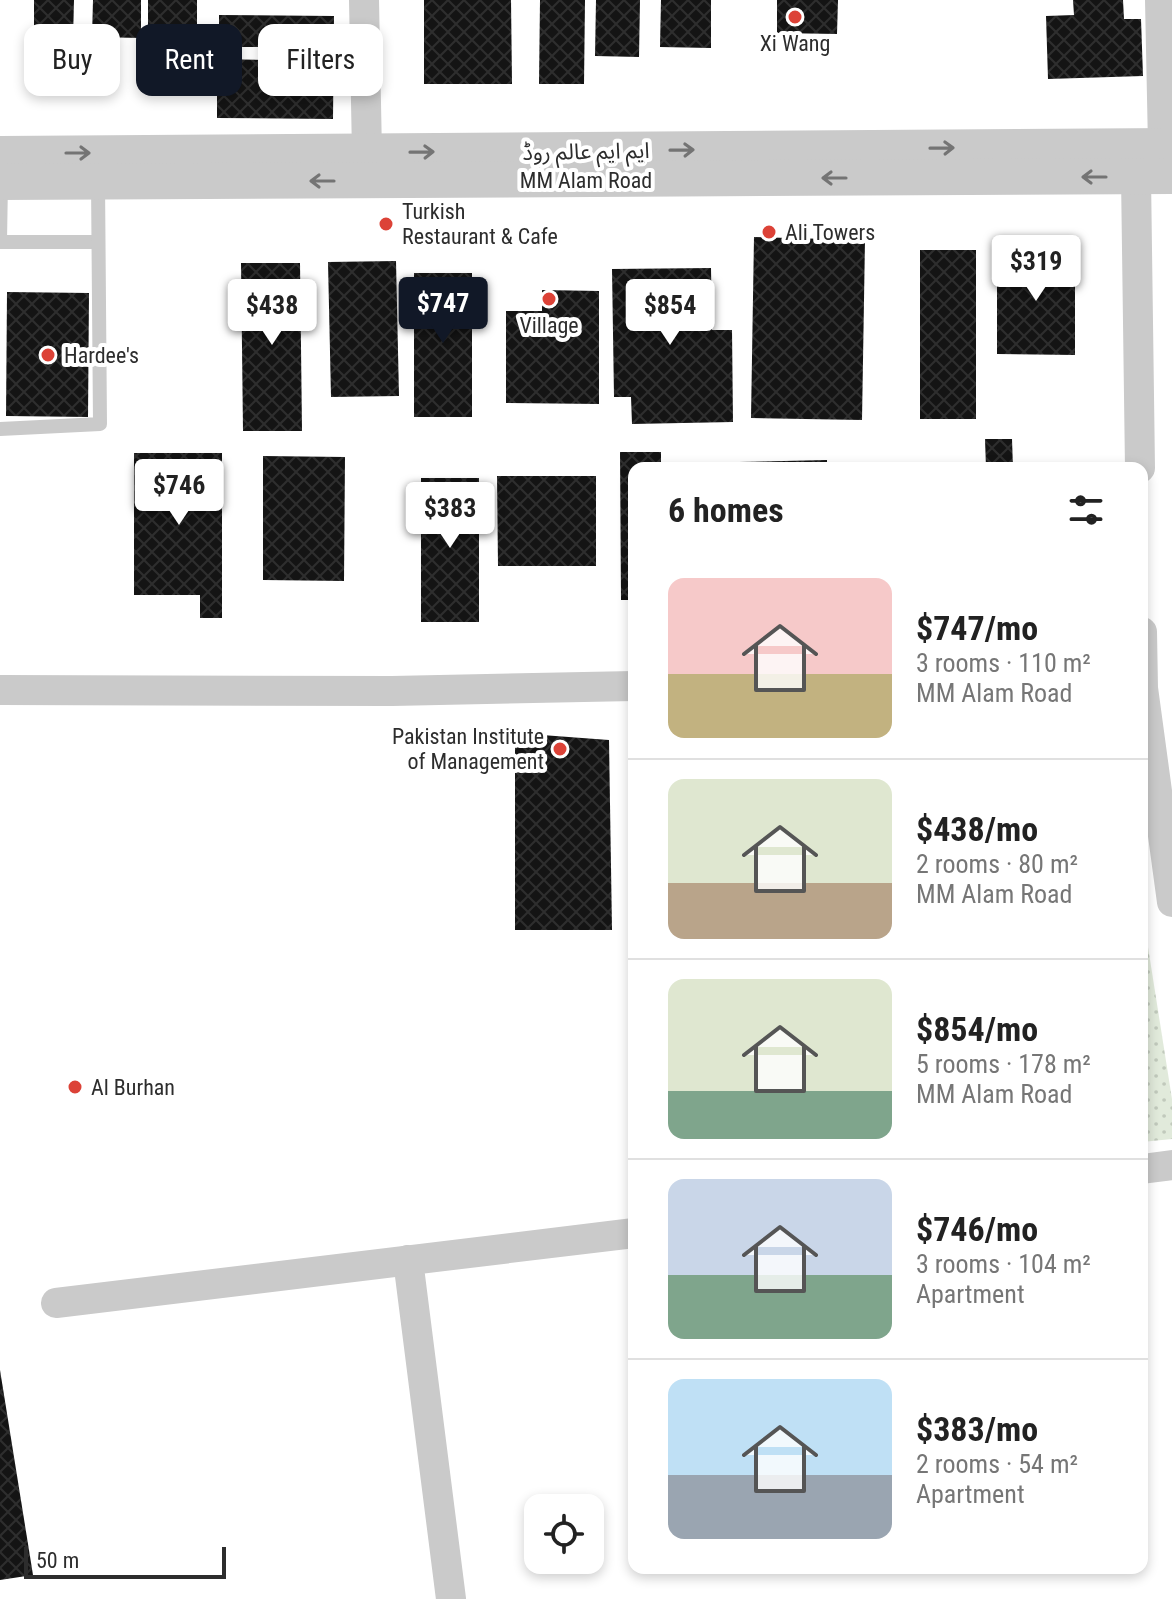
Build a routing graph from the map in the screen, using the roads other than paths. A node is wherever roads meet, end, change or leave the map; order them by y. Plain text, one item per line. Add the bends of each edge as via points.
1 (364, 0) edge
2 (1160, 0) edge
3 (367, 153) junction
4 (0, 154) edge
5 (1169, 156) edge
6 (1136, 176) junction
7 (98, 181) junction
8 (0, 182) edge
9 (0, 241) edge
10 (97, 242) junction
11 (0, 429) edge
12 (1140, 462) edge
13 (628, 686) edge
14 (0, 690) edge
15 (1148, 731) edge
16 (1172, 902) edge
17 (1172, 1165) edge
18 (1148, 1168) edge
19 (628, 1234) edge
20 (408, 1260) junction
21 (56, 1303) dead end
22 (451, 1599) edge

1 - 3 street
2 - 5 street
4 -> 3 street, ایم ایم عالم روڈ
3 -> 5 street, ایم ایم عالم روڈ
5 - 6 street, MM Alam Road
6 -> 7 street, MM Alam Road
6 - 12 street
7 - 8 street, MM Alam Road
7 - 10 lane
8 - 9 lane
9 - 10 lane
10 - 11 lane via 100,424
13 - 14 street
15 - 16 street
17 - 18 street
19 - 20 street
20 - 21 street
20 - 22 street

